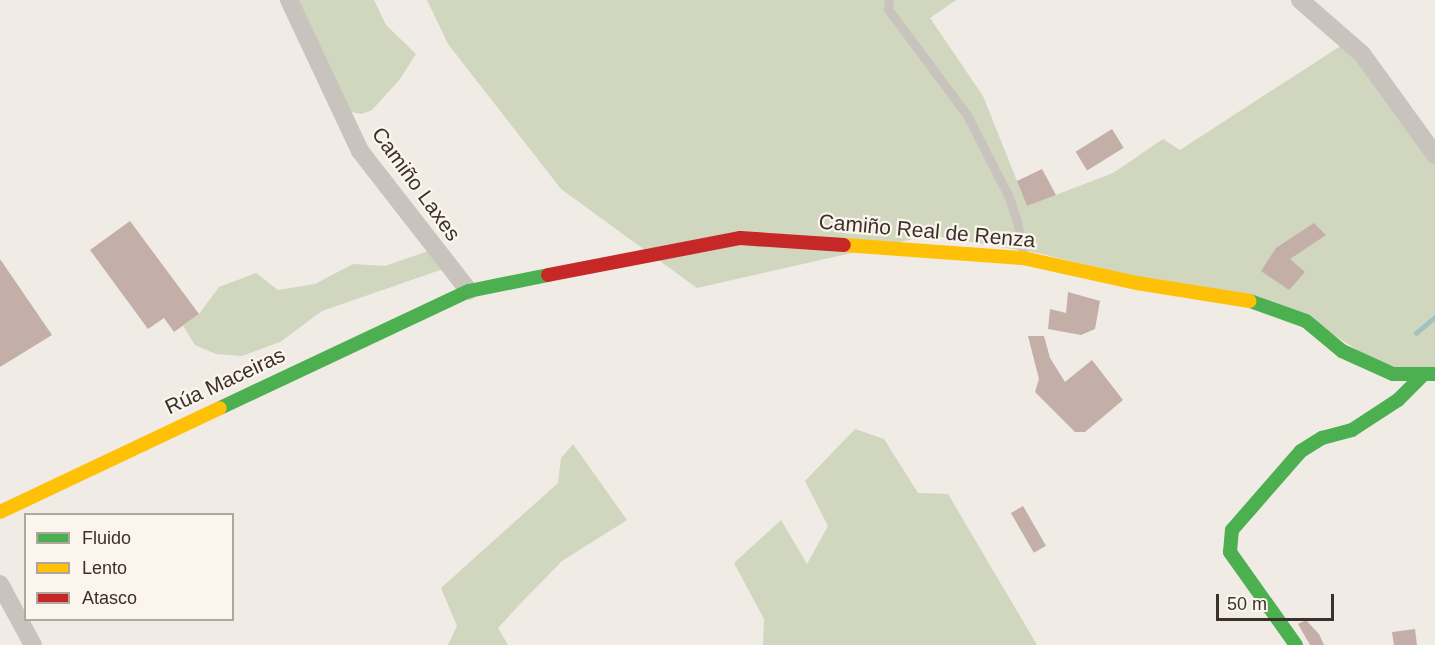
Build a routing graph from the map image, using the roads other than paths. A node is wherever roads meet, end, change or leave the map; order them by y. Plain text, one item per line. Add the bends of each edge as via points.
1 (289, 0) edge
2 (889, 0) edge
3 (1300, 0) edge
4 (1435, 155) edge
5 (1023, 258) junction
6 (469, 291) junction
7 (1429, 374) edge
8 (0, 512) edge
9 (0, 584) edge
10 (33, 645) edge
11 (1296, 645) edge

1 - 6 street, Camiño Laxes via 360,152
2 - 5 lane via 888,9 978,135 1017,221
3 - 4 street via 1362,54
5 - 6 street, Camiño Real de Renza via 740,238
5 - 7 street, Camiño Real de Renza via 1137,283 1258,302 1306,321 1342,351 1393,374
6 - 8 street, Rúa Maceiras
7 - 11 street via 1352,430 1322,438 1301,451 1232,530 1230,552
9 - 10 street

